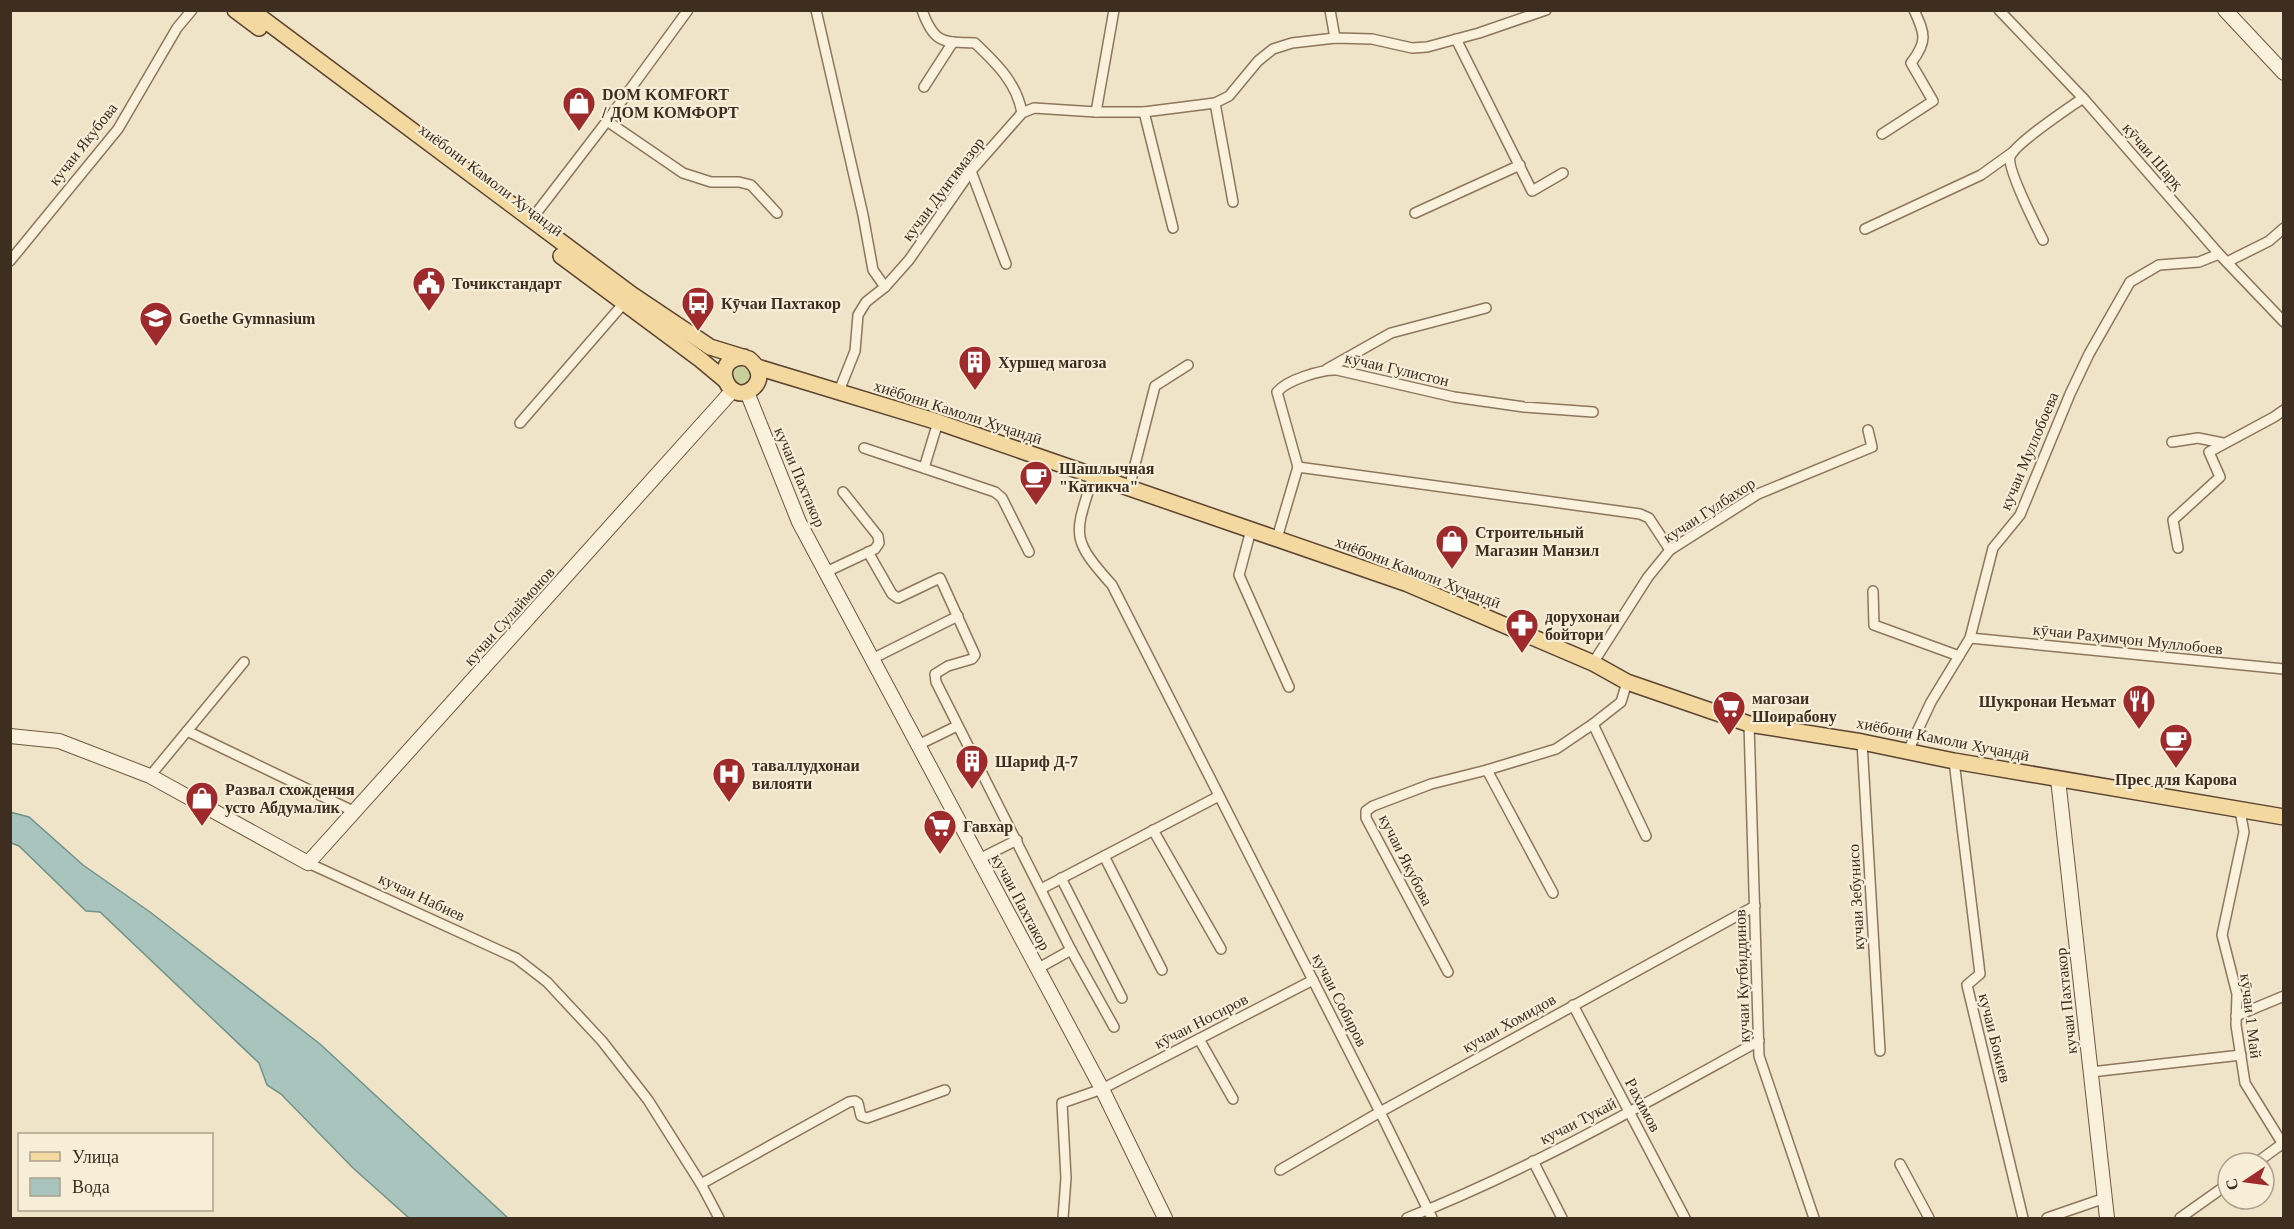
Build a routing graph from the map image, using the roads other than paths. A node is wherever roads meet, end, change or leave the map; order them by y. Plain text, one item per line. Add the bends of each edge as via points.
1 (192, 10) edge
2 (235, 10) edge
3 (252, 10) edge
4 (688, 10) edge
5 (816, 10) edge
6 (921, 10) edge
7 (1114, 10) edge
8 (1330, 10) edge
9 (1546, 10) edge
10 (1914, 10) edge
11 (1999, 10) edge
12 (2224, 10) edge
13 (1335, 38) junction
14 (1456, 39) junction
15 (953, 42) junction
16 (2283, 73) edge
17 (924, 87) dead end
18 (2083, 98) junction
19 (1215, 103) junction
20 (1096, 112) junction
21 (1144, 112) junction
22 (1022, 113) junction
23 (607, 121) junction
24 (1882, 134) dead end
25 (2015, 151) junction
26 (1520, 165) junction
27 (971, 171) junction
28 (1563, 173) dead end
29 (1233, 202) dead end
30 (777, 213) dead end
31 (1415, 213) dead end
32 (531, 220) junction
33 (1173, 228) dead end
34 (2283, 228) edge
35 (1865, 229) dead end
36 (2043, 240) dead end
37 (2219, 254) junction
38 (10, 261) edge
39 (2227, 262) junction
40 (1006, 264) dead end
41 (885, 287) junction
42 (628, 298) junction
43 (1486, 308) dead end
44 (2283, 322) edge
45 (744, 357) junction
46 (1188, 365) dead end
47 (758, 368) junction
48 (1327, 369) junction
49 (789, 376) junction
50 (740, 388) junction
51 (839, 391) junction
52 (2283, 410) edge
53 (1593, 412) dead end
54 (938, 422) junction
55 (520, 423) dead end
56 (1869, 430) dead end
57 (2172, 442) dead end
58 (2223, 443) junction
59 (864, 448) dead end
60 (1298, 466) junction
61 (924, 468) junction
62 (1093, 476) junction
63 (1129, 488) junction
64 (843, 492) dead end
65 (1251, 530) junction
66 (1277, 538) junction
67 (2178, 548) dead end
68 (1670, 550) junction
69 (868, 552) junction
70 (1029, 552) dead end
71 (826, 572) junction
72 (1874, 591) dead end
73 (958, 616) junction
74 (1970, 638) junction
75 (1959, 656) junction
76 (872, 659) junction
77 (244, 662) dead end
78 (1593, 663) junction
79 (2283, 669) edge
80 (1627, 682) junction
81 (1289, 687) dead end
82 (1593, 724) junction
83 (1749, 724) junction
84 (957, 726) junction
85 (187, 731) junction
86 (10, 736) edge
87 (1862, 742) junction
88 (918, 745) junction
89 (1908, 751) junction
90 (1954, 761) junction
91 (1487, 770) junction
92 (150, 776) junction
93 (2058, 779) junction
94 (1219, 796) junction
95 (2240, 811) junction
96 (355, 812) junction
97 (2283, 817) edge
98 (1153, 830) junction
99 (1646, 836) dead end
100 (1017, 840) junction
101 (1104, 856) junction
102 (979, 859) junction
103 (308, 863) junction
104 (1061, 878) junction
105 (1041, 889) junction
106 (1553, 893) dead end
107 (1755, 906) junction
108 (1221, 948) dead end
109 (1071, 950) junction
110 (1037, 969) junction
111 (1162, 970) dead end
112 (1448, 972) dead end
113 (1313, 980) junction
114 (2283, 996) edge
115 (1122, 998) dead end
116 (1573, 1005) junction
117 (2236, 1016) junction
118 (1114, 1027) dead end
119 (1199, 1039) junction
120 (1759, 1041) junction
121 (1880, 1051) dead end
122 (2241, 1055) junction
123 (2091, 1072) junction
124 (1102, 1089) junction
125 (945, 1090) dead end
126 (1233, 1099) dead end
127 (1380, 1112) junction
128 (1630, 1112) junction
129 (2282, 1145) edge
130 (1533, 1161) junction
131 (1900, 1164) dead end
132 (1280, 1170) dead end
133 (701, 1184) junction
134 (2216, 1193) edge
135 (2105, 1198) junction
136 (1430, 1214) edge
137 (2185, 1217) edge
138 (719, 1218) edge
139 (1063, 1218) edge
140 (1165, 1218) edge
141 (1407, 1218) edge
142 (1562, 1218) edge
143 (1685, 1218) edge
144 (1814, 1218) edge
145 (1929, 1218) edge
146 (2023, 1218) edge
147 (2047, 1218) edge
148 (2108, 1218) edge

1 - 38 street, кучаи Якубова via 177,28 118,129
2 - 42 main road, хиёбони Камоли Хуҷандӣ
3 - 32 main road
4 - 23 street
5 - 41 street via 873,270
6 - 15 street via 928,28 944,42
7 - 20 street
8 - 13 street
9 - 14 street
10 - 24 street via 1924,33 1922,48 1911,63 1934,101
11 - 18 street, кӯчаи Шарқ
12 - 16 main road
13 - 14 street via 1372,39 1412,48
13 - 19 street via 1273,49 1228,96
14 - 26 street
15 - 17 street
15 - 22 street via 975,43 1002,69 1020,98
18 - 25 street
18 - 37 street, кӯчаи Шарқ
19 - 21 street
19 - 29 street
20 - 21 street
20 - 22 street via 1034,108
21 - 33 street
22 - 27 street, кучаи Дунгимазор
23 - 30 street via 682,173 711,182 751,185
23 - 32 street
25 - 35 street via 1981,175
25 - 36 street via 2010,158 2011,170
26 - 28 street via 1532,190
26 - 31 street
27 - 40 street
27 - 41 street, кучаи Дунгимазор via 909,260
32 - 42 main road
34 - 39 street via 2269,241
37 - 39 street, кӯчаи Шарқ
37 - 74 street, кучаи Муллобоева via 2199,262 2159,265 2130,282 2070,394 2020,515 1993,548
39 - 44 street, кӯчаи Шарқ
41 - 51 street, кучаи Дунгимазор via 866,302 858,315 855,351
42 - 45 main road via 710,347
42 - 50 main road, хиёбони Камоли Хуҷандӣ
42 - 55 street
43 - 48 street via 1391,333
45 - 47 main road
45 - 50 main road via 725,369
46 - 63 street via 1155,386
47 - 49 main road, хиёбони Камоли Хуҷандӣ
47 - 50 main road via 759,379
48 - 53 street, кӯчаи Гулистон via 1454,397
48 - 60 street, кӯчаи Гулистон via 1283,385 1277,392
49 - 50 main road via 758,390
49 - 51 main road, хиёбони Камоли Хуҷандӣ
50 - 71 main road, кучаи Пахтакор via 799,522
50 - 96 main road, кучаи Сулаймонов
51 - 54 main road, хиёбони Камоли Хуҷандӣ
52 - 58 street
54 - 61 street
54 - 62 main road, хиёбони Камоли Хуҷандӣ
56 - 68 street, кучаи Гулбахор via 1872,447 1758,494
57 - 58 street via 2198,438
58 - 67 street via 2209,452 2220,477 2173,520
59 - 61 street
60 - 66 street
60 - 68 street via 1640,514 1649,518
61 - 70 street via 995,492 1002,498
62 - 63 main road, хиёбони Камоли Хуҷандӣ
62 - 94 street, кучаи Собиров via 1079,523 1079,541 1112,585
63 - 65 main road, хиёбони Камоли Хуҷандӣ
64 - 69 street, кучаи Пахтакор via 878,536 876,549
65 - 66 main road, хиёбони Камоли Хуҷандӣ
65 - 81 street via 1239,575
66 - 78 main road, хиёбони Камоли Хуҷандӣ via 1408,584
68 - 78 street, кучаи Гулбахор
69 - 71 street
69 - 73 street, кучаи Пахтакор via 898,598 940,578
71 - 76 main road, кучаи Пахтакор
72 - 75 street via 1874,625
73 - 76 street
73 - 84 street, кучаи Пахтакор via 975,655 935,675
74 - 75 street, кучаи Муллобоева
74 - 79 street, кӯчаи Раҳимҷон Муллобоев
75 - 89 street, кучаи Муллобоева
76 - 88 main road, кучаи Пахтакор
77 - 85 street
78 - 80 main road, хиёбони Камоли Хуҷандӣ
80 - 82 street, кучаи Якубова via 1621,702
80 - 83 main road, хиёбони Камоли Хуҷандӣ
82 - 91 street, кучаи Якубова via 1556,749
82 - 99 street
83 - 87 main road, хиёбони Камоли Хуҷандӣ
83 - 107 street, кучаи Кутбиддинов
84 - 88 street
84 - 100 street, кучаи Пахтакор
85 - 92 street
85 - 96 street
86 - 92 main road, кучаи Набиев via 59,741
87 - 89 main road, хиёбони Камоли Хуҷандӣ
87 - 121 street, кучаи Зебунисо
88 - 102 main road, кучаи Пахтакор
89 - 90 main road, хиёбони Камоли Хуҷандӣ
90 - 93 main road, хиёбони Камоли Хуҷандӣ
90 - 146 street, кучаи Бокиев via 1980,974 1967,986
91 - 106 street
91 - 112 street, кучаи Якубова via 1431,784 1366,811 1366,818
92 - 103 main road, кучаи Набиев
93 - 95 main road, хиёбони Камоли Хуҷандӣ
93 - 123 main road, кучаи Пахтакор
94 - 98 street
94 - 113 street, кучаи Собиров
95 - 97 main road, хиёбони Камоли Хуҷандӣ
95 - 117 street, кӯчаи 1 Май via 2244,832 2222,935 2236,994
96 - 103 main road, кучаи Сулаймонов
98 - 101 street
98 - 108 street
100 - 102 street
100 - 105 street, кучаи Пахтакор
101 - 104 street
101 - 111 street
102 - 110 main road, кучаи Пахтакор
103 - 133 street, кучаи Набиев via 516,958 547,982 602,1041 648,1100
104 - 105 street
104 - 115 street
105 - 109 street, кучаи Пахтакор
107 - 116 street, кучаи Хомидов
107 - 120 street, кучаи Кутбиддинов
109 - 110 street
109 - 118 street, кучаи Пахтакор
110 - 124 main road, кучаи Пахтакор
113 - 119 street, кӯчаи Носиров
113 - 127 street, кучаи Собиров
114 - 117 street
116 - 127 street, кучаи Хомидов
116 - 128 street, Рахимов
117 - 122 street, кӯчаи 1 Май
119 - 124 street, кӯчаи Носиров
119 - 126 street
120 - 128 street, кучаи Тукай
120 - 144 street, кучаи Кутбиддинов via 1759,1056
122 - 123 street
122 - 129 street, кӯчаи 1 Май via 2245,1083
123 - 135 main road, кучаи Пахтакор
124 - 139 street, кӯчаи Носиров via 1062,1103 1066,1178
124 - 140 main road, кучаи Пахтакор
125 - 133 street via 867,1118 861,1116 858,1103 849,1102
127 - 132 street, кучаи Хомидов
127 - 136 street, кучаи Собиров
128 - 130 street, кучаи Тукай
128 - 143 street, Рахимов
130 - 136 street, кучаи Тукай
130 - 142 street
131 - 145 street
133 - 138 street, кучаи Набиев
134 - 137 street
135 - 147 street
135 - 148 main road, кучаи Пахтакор
136 - 141 street, кучаи Тукай

